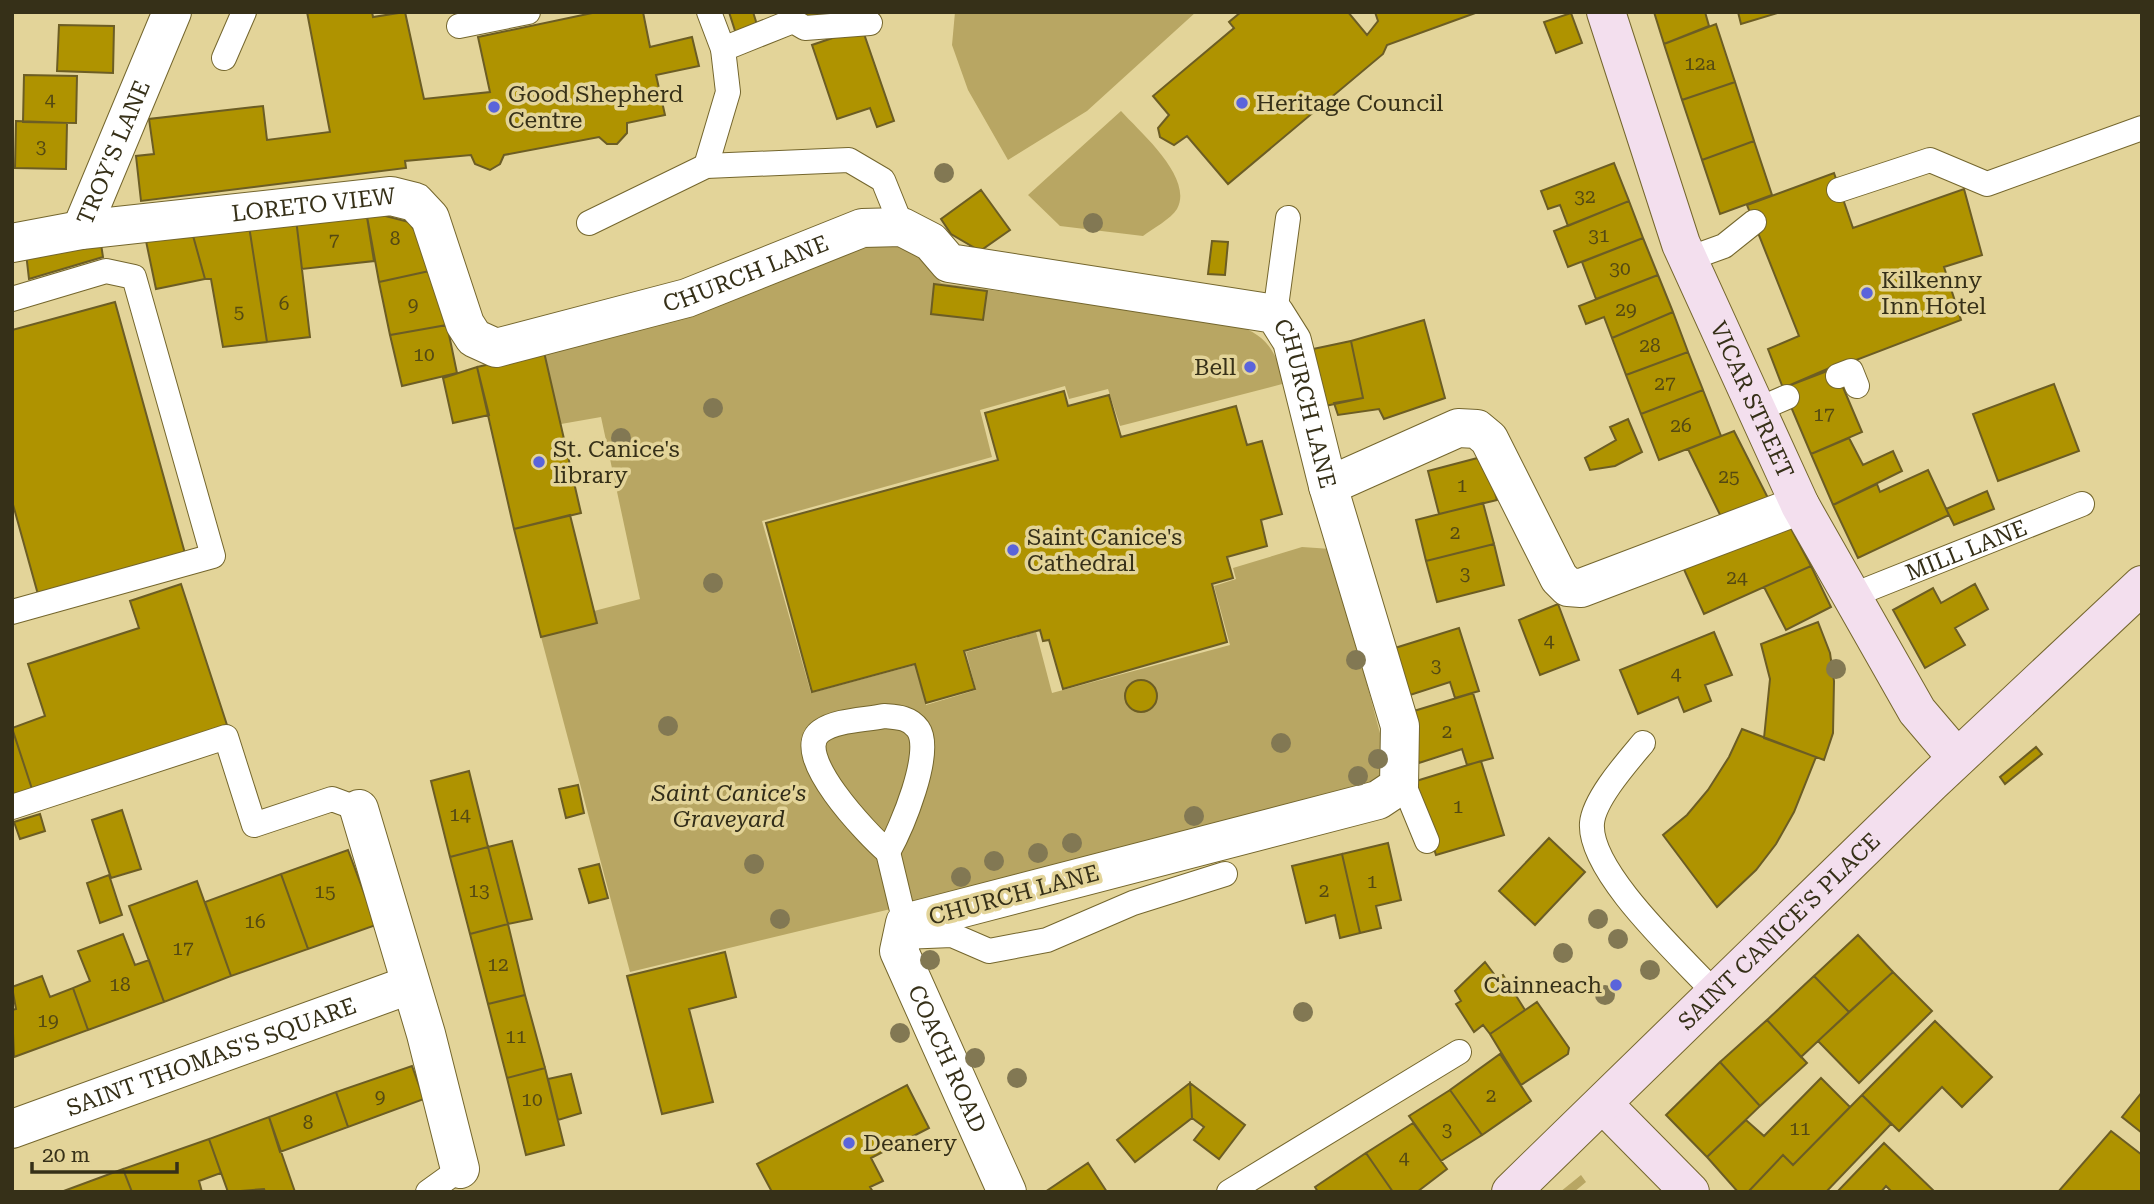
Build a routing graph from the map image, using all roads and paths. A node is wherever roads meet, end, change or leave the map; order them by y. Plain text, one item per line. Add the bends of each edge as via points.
1 (172, 12) edge
2 (244, 12) edge
3 (528, 12) edge
4 (709, 12) edge
5 (1606, 12) edge
6 (870, 23) dead end
7 (459, 26) dead end
8 (723, 50) junction
9 (224, 58) dead end
10 (2142, 128) edge
11 (706, 166) junction
12 (1839, 190) dead end
13 (1288, 218) dead end
14 (1754, 222) dead end
15 (589, 223) dead end
16 (902, 227) junction
17 (81, 230) junction
18 (12, 243) edge
19 (1688, 259) junction
20 (12, 299) edge
21 (1275, 314) junction
22 (496, 348) joint
23 (1328, 486) junction
24 (2082, 504) dead end
25 (1800, 505) junction
26 (2142, 585) edge
27 (1851, 596) junction
28 (12, 612) edge
29 (1643, 743) dead end
30 (1957, 758) junction
31 (1399, 786) junction
32 (12, 807) edge
33 (359, 809) joint
34 (1427, 841) dead end
35 (888, 852) junction
36 (1225, 874) dead end
37 (903, 930) junction
38 (409, 985) junction
39 (1715, 993) junction
40 (1459, 1052) dead end
41 (1603, 1104) junction
42 (12, 1129) edge
43 (460, 1169) joint
44 (428, 1192) edge
45 (1007, 1192) edge
46 (1229, 1192) edge
47 (1511, 1192) edge
48 (1690, 1192) edge

1 - 17 street, TROY'S LANE
2 - 9 lane
3 - 7 lane
4 - 8 lane
5 - 19 main road, VICAR STREET
6 - 8 lane via 805,28 793,20
8 - 11 lane via 728,92
10 - 12 lane via 1987,184 1930,160
11 - 15 lane
11 - 16 lane via 849,160 883,180
13 - 21 lane
14 - 19 lane via 1724,246
16 - 21 street, CHURCH LANE via 931,242 949,262
16 - 22 street, CHURCH LANE via 862,228 687,298
17 - 18 street, TROY'S LANE
17 - 22 street, LORETO VIEW via 391,196 415,202 430,218 465,324 474,338
19 - 25 main road, VICAR STREET via 1772,404
20 - 28 lane via 106,271 134,277 213,556
21 - 23 street, CHURCH LANE via 1292,341
23 - 25 street via 1458,428 1477,429 1501,458 1559,578 1568,587 1581,588
23 - 31 street, CHURCH LANE via 1400,726
24 - 27 lane, MILL LANE
25 - 27 main road, VICAR STREET
26 - 30 main road, SAINT CANICE'S PLACE
27 - 30 main road, VICAR STREET via 1917,711
29 - 39 lane via 1611,782 1592,823 1599,853 1620,890
30 - 39 main road, SAINT CANICE'S PLACE
31 - 34 lane via 1406,790
31 - 37 street, CHURCH LANE via 1378,800
32 - 33 lane via 226,737 254,824 332,799
33 - 38 street
35 - 35 lane via 869,836 814,763 811,747 818,732 829,726 884,716 904,718 918,729 924,750 901,829
35 - 37 lane
36 - 37 lane via 1133,903 1047,940 989,951 952,935
37 - 45 street, COACH ROAD via 899,951
38 - 42 street, SAINT THOMAS'S SQUARE
38 - 43 street
39 - 41 main road, SAINT CANICE'S PLACE
40 - 46 lane
41 - 47 main road, SAINT CANICE'S PLACE
41 - 48 main road
43 - 44 lane

